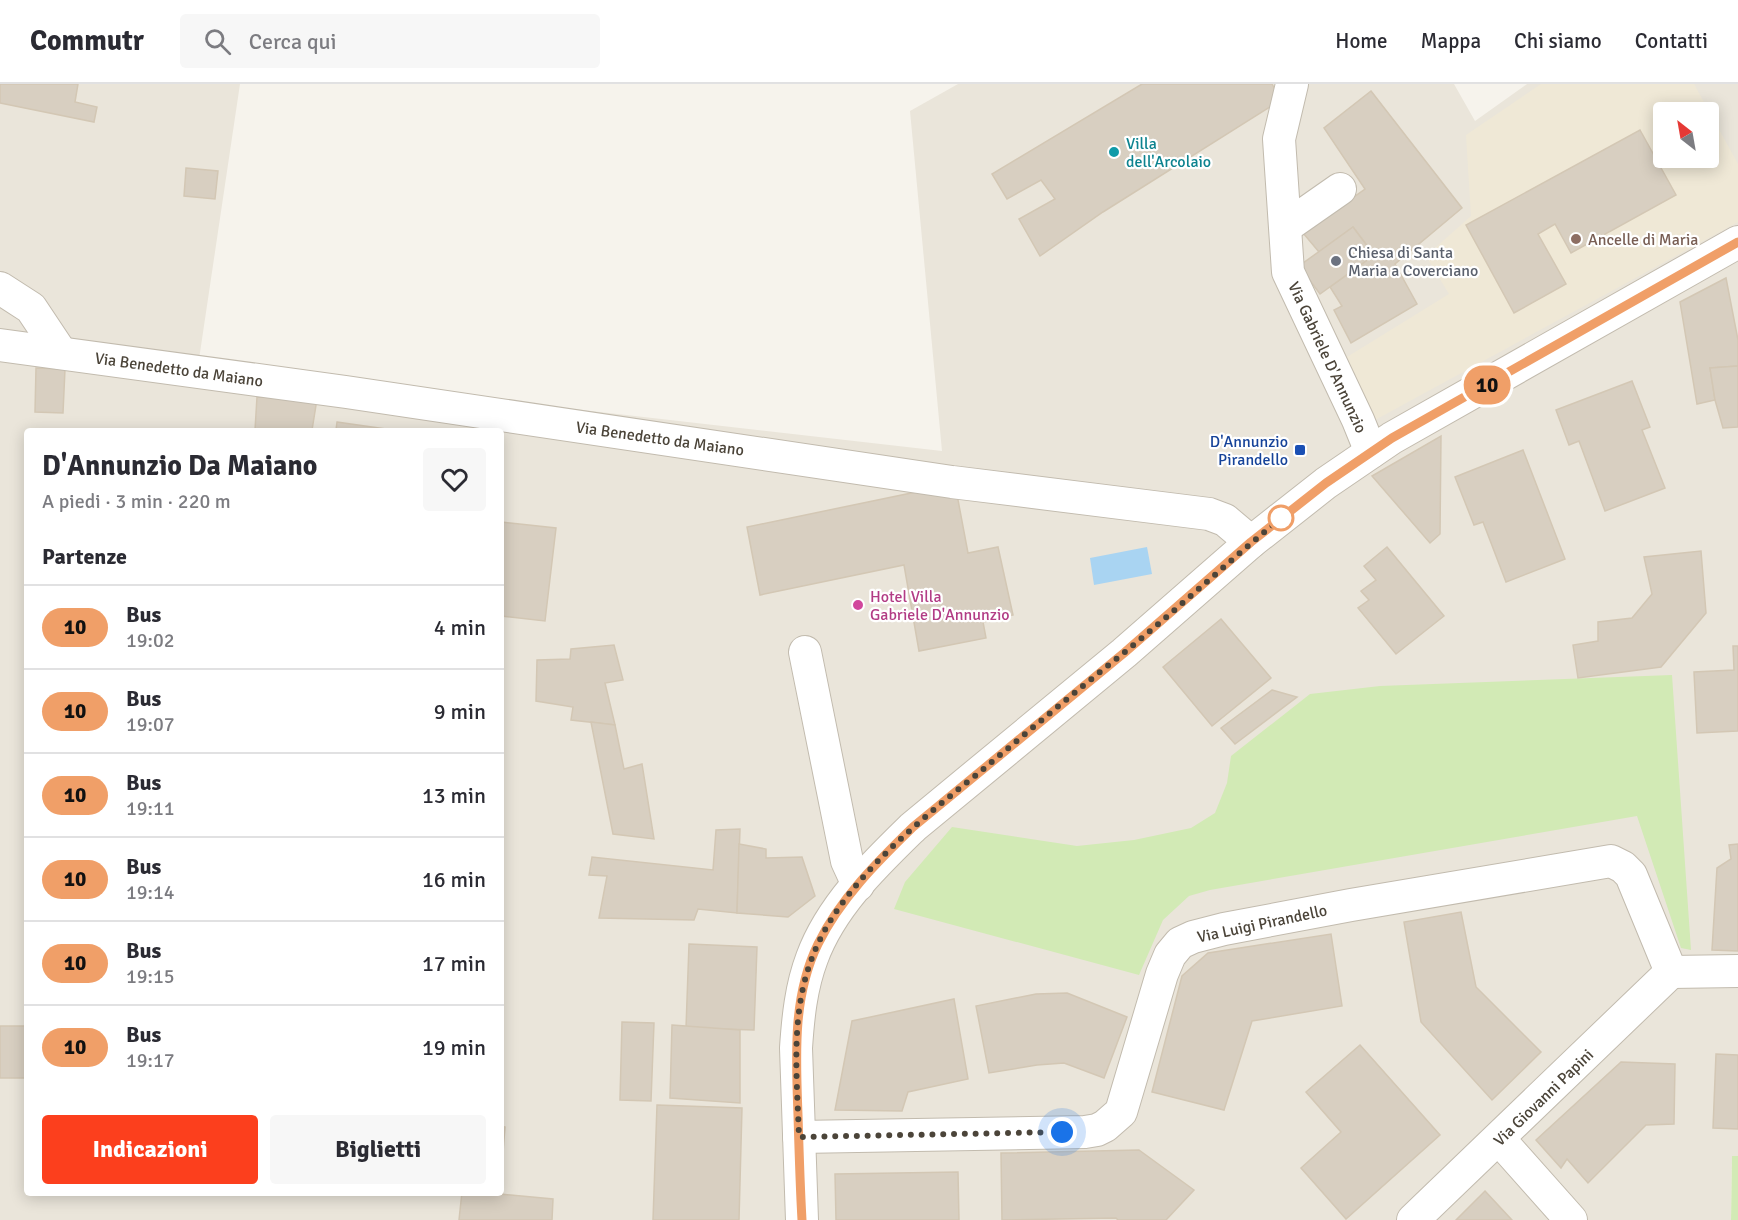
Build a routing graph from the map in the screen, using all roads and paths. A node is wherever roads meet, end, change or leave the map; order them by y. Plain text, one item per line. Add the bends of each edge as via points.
1 (1293, 84) edge
2 (1340, 189) dead end
3 (1287, 226) junction
4 (1738, 242) edge
5 (0, 288) edge
6 (0, 345) edge
7 (61, 353) junction
8 (1371, 452) junction
9 (1251, 542) junction
10 (805, 652) dead end
11 (858, 885) junction
12 (1738, 971) edge
13 (1671, 972) junction
14 (799, 1137) junction
15 (1499, 1139) junction
16 (802, 1220) edge
17 (1413, 1220) edge
18 (1571, 1220) edge

1 - 3 street, Via Gabriele D'Annunzio via 1279,139
2 - 3 street
3 - 8 street, Via Gabriele D'Annunzio via 1288,272
4 - 8 street, Via Gabriele D'Annunzio
5 - 7 street via 31,308
6 - 7 street, Via Benedetto da Maiano
7 - 9 street, Via Benedetto da Maiano via 952,482 1209,514 1225,520
8 - 9 street, Via Gabriele D'Annunzio
9 - 11 street, Via Gabriele D'Annunzio via 913,827
10 - 11 street via 847,861
11 - 14 street, Via Gabriele D'Annunzio via 818,944 803,989 796,1048
12 - 13 street
13 - 14 street, Via Luigi Pirandello via 1631,875 1611,861 1339,907 1224,929 1180,943 1162,974 1121,1112 1097,1130
13 - 15 street, Via Giovanni Papini
14 - 16 street, Via Gabriele D'Annunzio
15 - 17 street, Via Giovanni Papini
15 - 18 street

